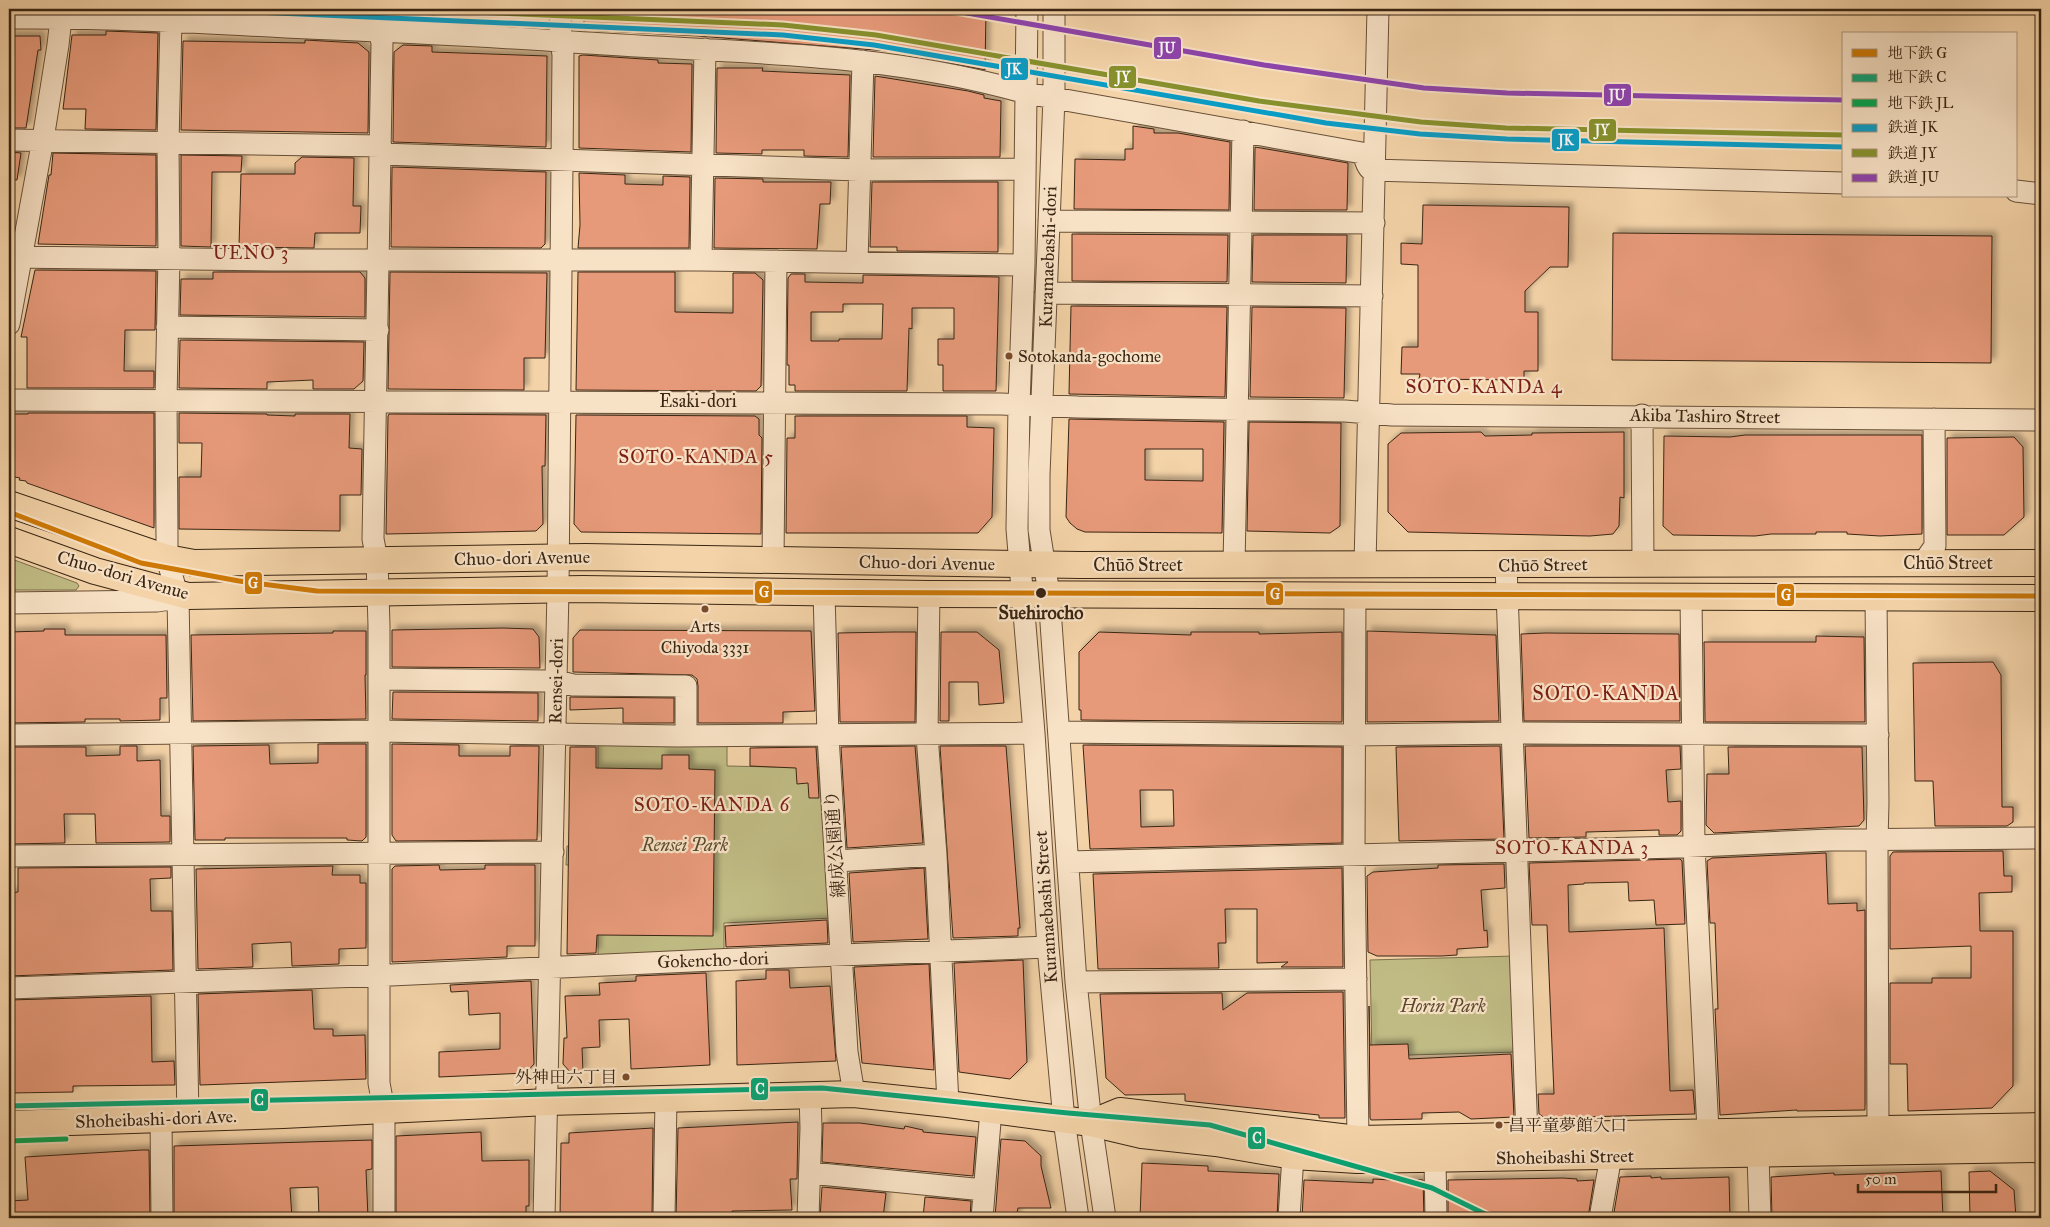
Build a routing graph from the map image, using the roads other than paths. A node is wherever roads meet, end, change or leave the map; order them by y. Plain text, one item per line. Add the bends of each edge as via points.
1 (380, 9) edge
2 (560, 9) edge
3 (1027, 9) edge
4 (1054, 9) edge
5 (1378, 9) edge
6 (9, 18) edge
7 (61, 19) edge
8 (171, 22) junction
9 (379, 31) junction
10 (561, 41) junction
11 (705, 49) junction
12 (863, 61) junction
13 (1026, 93) junction
14 (1054, 97) junction
15 (1243, 131) junction
16 (43, 139) junction
17 (9, 140) edge
18 (168, 143) junction
19 (381, 150) junction
20 (562, 161) junction
21 (703, 165) junction
22 (1025, 169) junction
23 (859, 170) junction
24 (1375, 170) junction
25 (1842, 183) edge
26 (2018, 192) edge
27 (2041, 194) edge
28 (1049, 221) junction
29 (1241, 223) junction
30 (1374, 223) junction
31 (15, 257) edge
32 (169, 258) junction
33 (379, 260) junction
34 (561, 260) junction
35 (701, 260) junction
36 (776, 261) junction
37 (856, 262) junction
38 (1024, 266) junction
39 (1046, 293) junction
40 (1240, 295) junction
41 (1372, 296) junction
42 (9, 324) edge
43 (167, 327) junction
44 (378, 330) junction
45 (9, 400) edge
46 (166, 400) junction
47 (377, 401) junction
48 (560, 401) junction
49 (774, 401) junction
50 (1019, 404) junction
51 (1042, 406) junction
52 (1237, 410) junction
53 (1369, 412) junction
54 (1642, 415) junction
55 (1934, 419) junction
56 (2041, 420) edge
57 (9, 504) edge
58 (9, 540) edge
59 (559, 557) junction
60 (167, 558) junction
61 (377, 560) junction
62 (773, 561) junction
63 (2041, 563) edge
64 (1365, 564) junction
65 (1643, 564) junction
66 (1923, 564) junction
67 (1033, 565) junction
68 (1234, 565) junction
69 (1506, 565) junction
70 (558, 590) junction
71 (378, 593) junction
72 (824, 593) junction
73 (929, 594) junction
74 (1023, 594) junction
75 (1049, 594) junction
76 (181, 595) junction
77 (1355, 595) junction
78 (1507, 597) junction
79 (1691, 597) junction
80 (1876, 598) junction
81 (2041, 598) edge
82 (9, 602) edge
83 (379, 679) junction
84 (556, 681) junction
85 (379, 731) junction
86 (180, 732) junction
87 (1060, 732) junction
88 (1034, 733) junction
89 (1512, 733) junction
90 (9, 735) edge
91 (555, 735) junction
92 (927, 735) junction
93 (1355, 735) junction
94 (1693, 735) junction
95 (1878, 735) junction
96 (686, 736) junction
97 (828, 736) junction
98 (2041, 838) edge
99 (1877, 840) junction
100 (1694, 846) junction
101 (1516, 851) junction
102 (553, 852) junction
103 (379, 853) junction
104 (183, 854) junction
105 (936, 855) junction
106 (1354, 855) junction
107 (9, 856) edge
108 (836, 860) junction
109 (1068, 862) junction
110 (1048, 947) junction
111 (940, 951) junction
112 (842, 955) junction
113 (551, 968) junction
114 (379, 976) junction
115 (1356, 978) junction
116 (185, 982) junction
117 (1076, 982) junction
118 (9, 988) edge
119 (810, 1094) junction
120 (854, 1094) junction
121 (666, 1099) junction
122 (548, 1102) junction
123 (948, 1104) junction
124 (384, 1110) junction
125 (991, 1110) junction
126 (188, 1117) junction
127 (161, 1118) junction
128 (1064, 1120) junction
129 (1091, 1123) junction
130 (9, 1124) edge
131 (2041, 1126) edge
132 (1878, 1129) junction
133 (1708, 1131) junction
134 (1527, 1136) junction
135 (1358, 1139) junction
136 (2041, 1149) edge
137 (1758, 1155) junction
138 (1293, 1156) junction
139 (1611, 1156) junction
140 (1435, 1160) junction
141 (810, 1173) junction
142 (984, 1190) junction
143 (162, 1218) edge
144 (384, 1218) edge
145 (544, 1218) edge
146 (664, 1218) edge
147 (808, 1218) edge
148 (982, 1218) edge
149 (1078, 1218) edge
150 (1105, 1218) edge
151 (1288, 1218) edge
152 (1436, 1218) edge
153 (1600, 1218) edge
154 (1760, 1218) edge

1 - 9 street
2 - 10 street, Rensei-dori
3 - 13 street, Kuramaebashi-dori
4 - 14 street, Kuramaebashi-dori
5 - 24 street
6 - 7 street
7 - 8 street
7 - 16 street
8 - 9 street
8 - 18 street
9 - 10 street
9 - 19 street via 382,43
10 - 11 street
10 - 20 street, Rensei-dori
11 - 12 street
11 - 21 street
12 - 13 street via 986,81
12 - 23 street
13 - 14 street
13 - 22 street, Kuramaebashi-dori
14 - 15 street
14 - 28 street, Kuramaebashi-dori
15 - 24 street via 1362,153 1367,167
15 - 29 street
16 - 17 street
16 - 18 street
16 - 31 street
18 - 19 street
18 - 32 street
19 - 20 street
19 - 33 street
20 - 21 street
20 - 34 street, Rensei-dori
21 - 23 street
21 - 35 street
22 - 23 street
22 - 38 street, Kuramaebashi-dori
23 - 37 street
24 - 25 street
24 - 30 street
26 - 27 street
28 - 29 street
28 - 39 street, Kuramaebashi-dori
29 - 30 street
29 - 40 street
30 - 41 street
31 - 32 street
31 - 42 street
32 - 33 street
32 - 43 street
33 - 34 street
33 - 44 street
34 - 35 street
34 - 48 street, Rensei-dori
35 - 36 street
36 - 37 street
36 - 49 street
37 - 38 street
38 - 50 street, Kuramaebashi-dori
39 - 40 street
39 - 51 street, Kuramaebashi-dori
40 - 41 street
40 - 52 street
41 - 53 street
43 - 44 street
43 - 46 street
44 - 47 street
45 - 46 street, Esaki-dori
46 - 47 street, Esaki-dori
46 - 60 street
47 - 48 street, Esaki-dori
47 - 61 street via 373,539
48 - 49 street, Esaki-dori
48 - 59 street, Rensei-dori
49 - 50 street, Esaki-dori
49 - 62 street
50 - 51 street, Esaki-dori
50 - 67 street, Kuramaebashi-dori via 1017,529
51 - 52 street, Esaki-dori
51 - 67 street, Kuramaebashi-dori via 1039,530
52 - 53 street, Akiba Tashiro Street
52 - 68 street
53 - 54 street, Akiba Tashiro Street via 1392,415
53 - 64 street
54 - 55 street, Akiba Tashiro Street
54 - 65 street
55 - 56 street, Akiba Tashiro Street
55 - 66 street via 1935,546
57 - 60 main road, Chuo-dori Avenue
58 - 76 main road, Chuo-dori Avenue via 95,571
59 - 61 main road, Chuo-dori Avenue
59 - 62 main road, Chuo-dori Avenue
59 - 70 street, Rensei-dori
60 - 61 main road, Chuo-dori Avenue via 194,563
60 - 76 street
61 - 71 street
62 - 67 main road, Chuo-dori Avenue
63 - 66 main road, Chūō Street
64 - 68 main road, Chūō Street
64 - 69 main road, Chūō Street
65 - 66 main road, Chūō Street
65 - 69 main road, Chūō Street
67 - 68 main road, Chūō Street
67 - 74 street, Kuramaebashi-dori
67 - 75 street, Kuramaebashi-dori
69 - 78 street
70 - 71 main road, Chuo-dori Avenue
70 - 72 main road, Chuo-dori Avenue
70 - 84 street, Rensei-dori
71 - 76 main road, Chuo-dori Avenue
71 - 83 street
72 - 73 main road, Chuo-dori Avenue
72 - 97 street, 練成公園通り
73 - 74 main road, Chuo-dori Avenue
73 - 92 street
74 - 75 main road, Chuo-dori Avenue
74 - 88 street, Kuramaebashi Street
75 - 77 main road, Chūō Street
75 - 87 street, Kuramaebashi Street
76 - 82 street via 157,601
76 - 86 street
77 - 78 main road, Chūō Street
77 - 93 street
78 - 79 main road, Chūō Street
78 - 89 street
79 - 80 main road, Chūō Street
79 - 94 street
80 - 81 main road, Chūō Street
80 - 95 street
83 - 84 street
83 - 85 street
84 - 91 street, Rensei-dori
84 - 96 street via 572,685 686,686
85 - 86 street
85 - 91 street
85 - 103 street
86 - 90 street
86 - 104 street
87 - 93 street
87 - 109 street, Kuramaebashi Street
88 - 92 street
88 - 110 street, Kuramaebashi Street
89 - 93 street
89 - 94 street
89 - 101 street
91 - 96 street
91 - 102 street, Rensei-dori
92 - 97 street
92 - 105 street
93 - 106 street
94 - 95 street
94 - 100 street
95 - 99 street
96 - 97 street
97 - 108 street, 練成公園通り
98 - 99 street
99 - 100 street
99 - 132 street
100 - 101 street
100 - 133 street
101 - 106 street
101 - 134 street
102 - 103 street
102 - 113 street, Rensei-dori
103 - 104 street
103 - 114 street
104 - 107 street
104 - 116 street
105 - 108 street
105 - 111 street
106 - 109 street
106 - 115 street
108 - 112 street, 練成公園通り
109 - 117 street, Kuramaebashi Street
110 - 111 street, Gokencho-dori
110 - 128 street, Kuramaebashi Street
111 - 112 street, Gokencho-dori
111 - 123 street
112 - 113 street, Gokencho-dori
112 - 120 street, 練成公園通り via 847,1052
113 - 114 street, Gokencho-dori
113 - 122 street, Rensei-dori
114 - 116 street, Gokencho-dori
114 - 124 street via 379,1084
115 - 117 street
115 - 135 street
116 - 118 street, Gokencho-dori
116 - 126 street
117 - 129 street, Kuramaebashi Street
119 - 120 main road, Shoheibashi-dori Ave.
119 - 121 main road, Shoheibashi-dori Ave.
119 - 141 street
120 - 123 main road, Shoheibashi-dori Ave.
121 - 122 main road, Shoheibashi-dori Ave.
121 - 146 street
122 - 124 main road, Shoheibashi-dori Ave.
122 - 145 street, Rensei-dori
123 - 125 main road, Shoheibashi-dori Ave.
124 - 126 main road, Shoheibashi-dori Ave.
124 - 144 street
125 - 128 main road, Shoheibashi Street
125 - 142 street
126 - 127 main road, Shoheibashi-dori Ave.
127 - 130 main road, Shoheibashi-dori Ave.
127 - 143 street
128 - 129 main road, Shoheibashi Street
128 - 149 street, Kuramaebashi Street
129 - 135 main road, Shoheibashi Street via 1120,1111
129 - 138 main road, Shoheibashi Street via 1133,1134
129 - 150 street, Kuramaebashi Street
131 - 132 main road, Shoheibashi Street
132 - 133 main road, Shoheibashi Street
133 - 134 main road, Shoheibashi Street
134 - 135 main road, Shoheibashi Street
136 - 137 main road, Shoheibashi Street
137 - 139 main road, Shoheibashi Street
137 - 154 street
138 - 140 main road, Shoheibashi Street
138 - 151 street
139 - 140 main road, Shoheibashi Street
139 - 153 street
140 - 152 street
141 - 142 street
141 - 147 street
142 - 148 street

